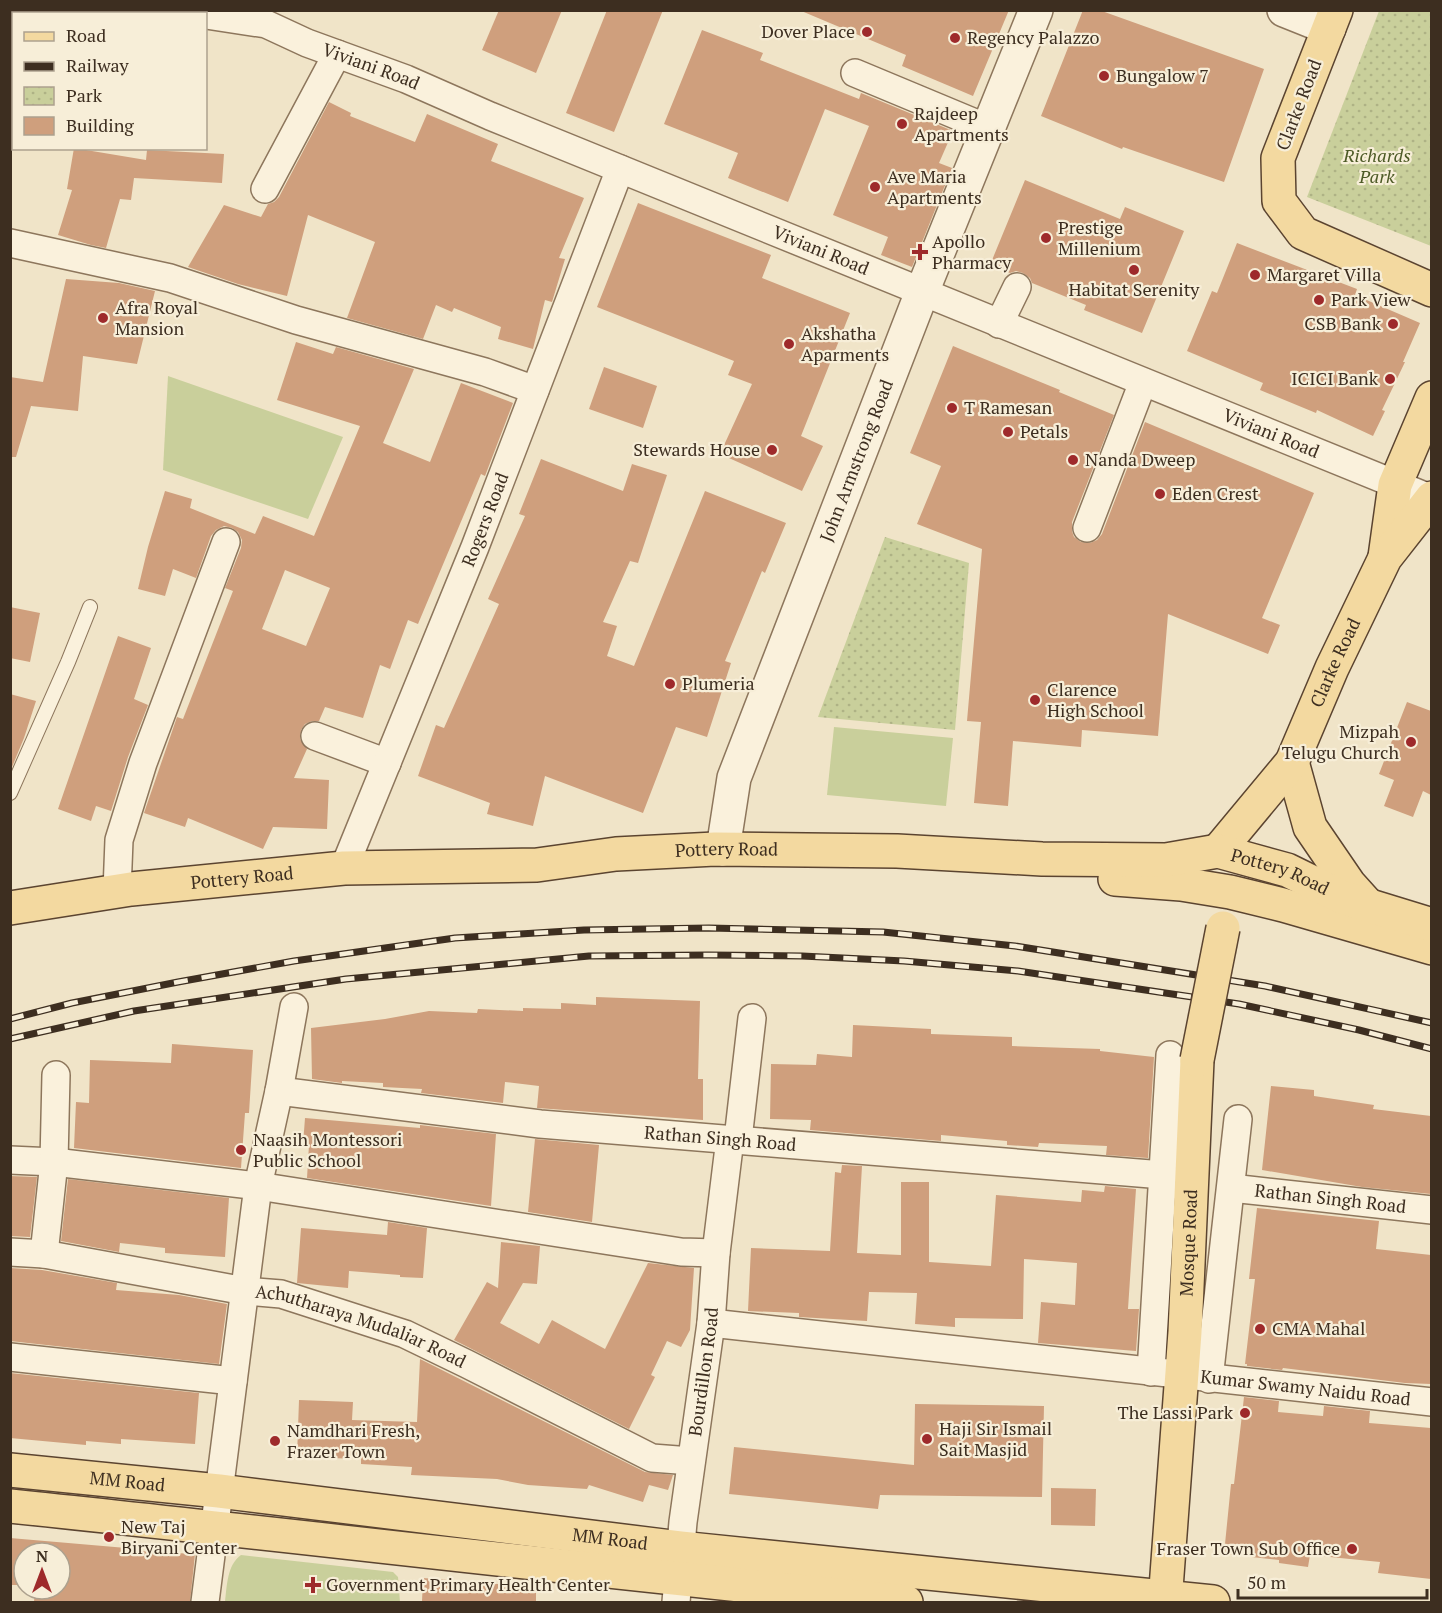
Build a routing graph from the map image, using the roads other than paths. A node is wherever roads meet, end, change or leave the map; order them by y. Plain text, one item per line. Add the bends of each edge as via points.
1 (1036, 10) edge
2 (1049, 10) edge
3 (1284, 10) edge
4 (207, 15) edge
5 (269, 17) edge
6 (1332, 19) edge
7 (338, 54) junction
8 (855, 73) dead end
9 (987, 128) junction
10 (621, 169) junction
11 (265, 189) dead end
12 (10, 243) edge
13 (1017, 287) dead end
14 (1431, 290) edge
15 (928, 295) junction
16 (999, 324) junction
17 (1143, 382) junction
18 (535, 390) junction
19 (1431, 398) edge
20 (1395, 485) junction
21 (1431, 499) edge
22 (1087, 528) dead end
23 (226, 542) dead end
24 (1385, 558) junction
25 (90, 607) dead end
26 (315, 736) dead end
27 (1292, 762) junction
28 (387, 763) junction
29 (10, 793) edge
30 (731, 849) junction
31 (1218, 851) junction
32 (537, 865) junction
33 (344, 868) junction
34 (117, 891) junction
35 (1230, 892) junction
36 (1368, 905) junction
37 (10, 908) edge
38 (1431, 925) edge
39 (1431, 948) edge
40 (294, 1007) dead end
41 (752, 1018) dead end
42 (1184, 1057) junction
43 (56, 1075) dead end
44 (279, 1090) junction
45 (1238, 1119) dead end
46 (734, 1139) junction
47 (10, 1160) edge
48 (54, 1162) junction
49 (1163, 1175) junction
50 (258, 1186) junction
51 (1231, 1188) junction
52 (1431, 1210) edge
53 (10, 1252) edge
54 (716, 1253) junction
55 (44, 1254) junction
56 (245, 1291) junction
57 (711, 1323) junction
58 (10, 1357) edge
59 (1181, 1376) junction
60 (233, 1381) junction
61 (1431, 1402) edge
62 (691, 1461) junction
63 (10, 1470) edge
64 (219, 1491) junction
65 (10, 1506) edge
66 (213, 1527) junction
67 (678, 1577) edge
68 (1165, 1600) edge
69 (205, 1602) edge
70 (906, 1602) edge
71 (1213, 1602) edge

1 - 9 street, John Armstrong Road
2 - 15 street, John Armstrong Road
3 - 6 street
4 - 5 street, Viviani Road
5 - 7 street, Viviani Road via 307,43
6 - 14 main road, Clarke Road via 1278,158 1279,201 1302,233
7 - 10 street, Viviani Road
7 - 11 street
8 - 9 street
9 - 15 street, John Armstrong Road
10 - 15 street, Viviani Road
10 - 18 street, Rogers Road
12 - 18 street via 170,278 296,320 485,372
13 - 16 street
15 - 16 street, Viviani Road
15 - 30 street, John Armstrong Road via 858,507
16 - 17 street, Viviani Road
17 - 20 street, Viviani Road
17 - 22 street
18 - 28 street, Rogers Road
19 - 20 main road, Clarke Road
20 - 21 street, Viviani Road
20 - 24 main road, Clarke Road
21 - 24 main road, Clarke Road
23 - 34 street via 143,764 119,840
24 - 27 main road, Clarke Road
25 - 29 lane
26 - 28 street
27 - 31 main road, Clarke Road
27 - 36 main road via 1310,826
28 - 33 street, Rogers Road
30 - 31 main road, Pottery Road via 1155,860
30 - 32 main road, Pottery Road via 616,854
31 - 36 main road, Pottery Road via 1287,870 1344,898
32 - 33 main road, Pottery Road
32 - 35 main road, Pottery Road via 615,869 888,869 1090,877
33 - 34 main road, Pottery Road
34 - 37 main road, Pottery Road
35 - 39 main road, Pottery Road
35 - 42 main road, Mosque Road, bridge
36 - 38 main road, Pottery Road
40 - 44 street
41 - 46 street, Bourdillon Road
42 - 49 street
42 - 59 main road, Mosque Road
43 - 48 street
44 - 46 street, Rathan Singh Road via 540,1124
44 - 50 street
45 - 51 street
46 - 49 street, Rathan Singh Road
46 - 54 street, Bourdillon Road
47 - 48 street
48 - 50 street
48 - 55 street
49 - 59 street
50 - 54 street via 681,1252
50 - 56 street
51 - 52 street, Rathan Singh Road
51 - 59 street
53 - 55 street, Achutharaya Mudaliar Road
54 - 57 street, Bourdillon Road
55 - 56 street, Achutharaya Mudaliar Road
56 - 60 street
56 - 62 street, Achutharaya Mudaliar Road via 280,1294 405,1334 652,1458
57 - 59 street, Kumar Swamy Naidu Road
57 - 62 street, Bourdillon Road
58 - 60 street
59 - 61 street, Kumar Swamy Naidu Road
59 - 68 main road, Mosque Road
60 - 64 street
62 - 67 street, Bourdillon Road
63 - 64 main road, MM Road
64 - 66 street
64 - 67 main road, MM Road
65 - 66 main road, MM Road
66 - 67 main road, MM Road
66 - 69 street
67 - 68 main road, MM Road via 1061,1588
67 - 70 main road, MM Road
68 - 71 main road, MM Road

